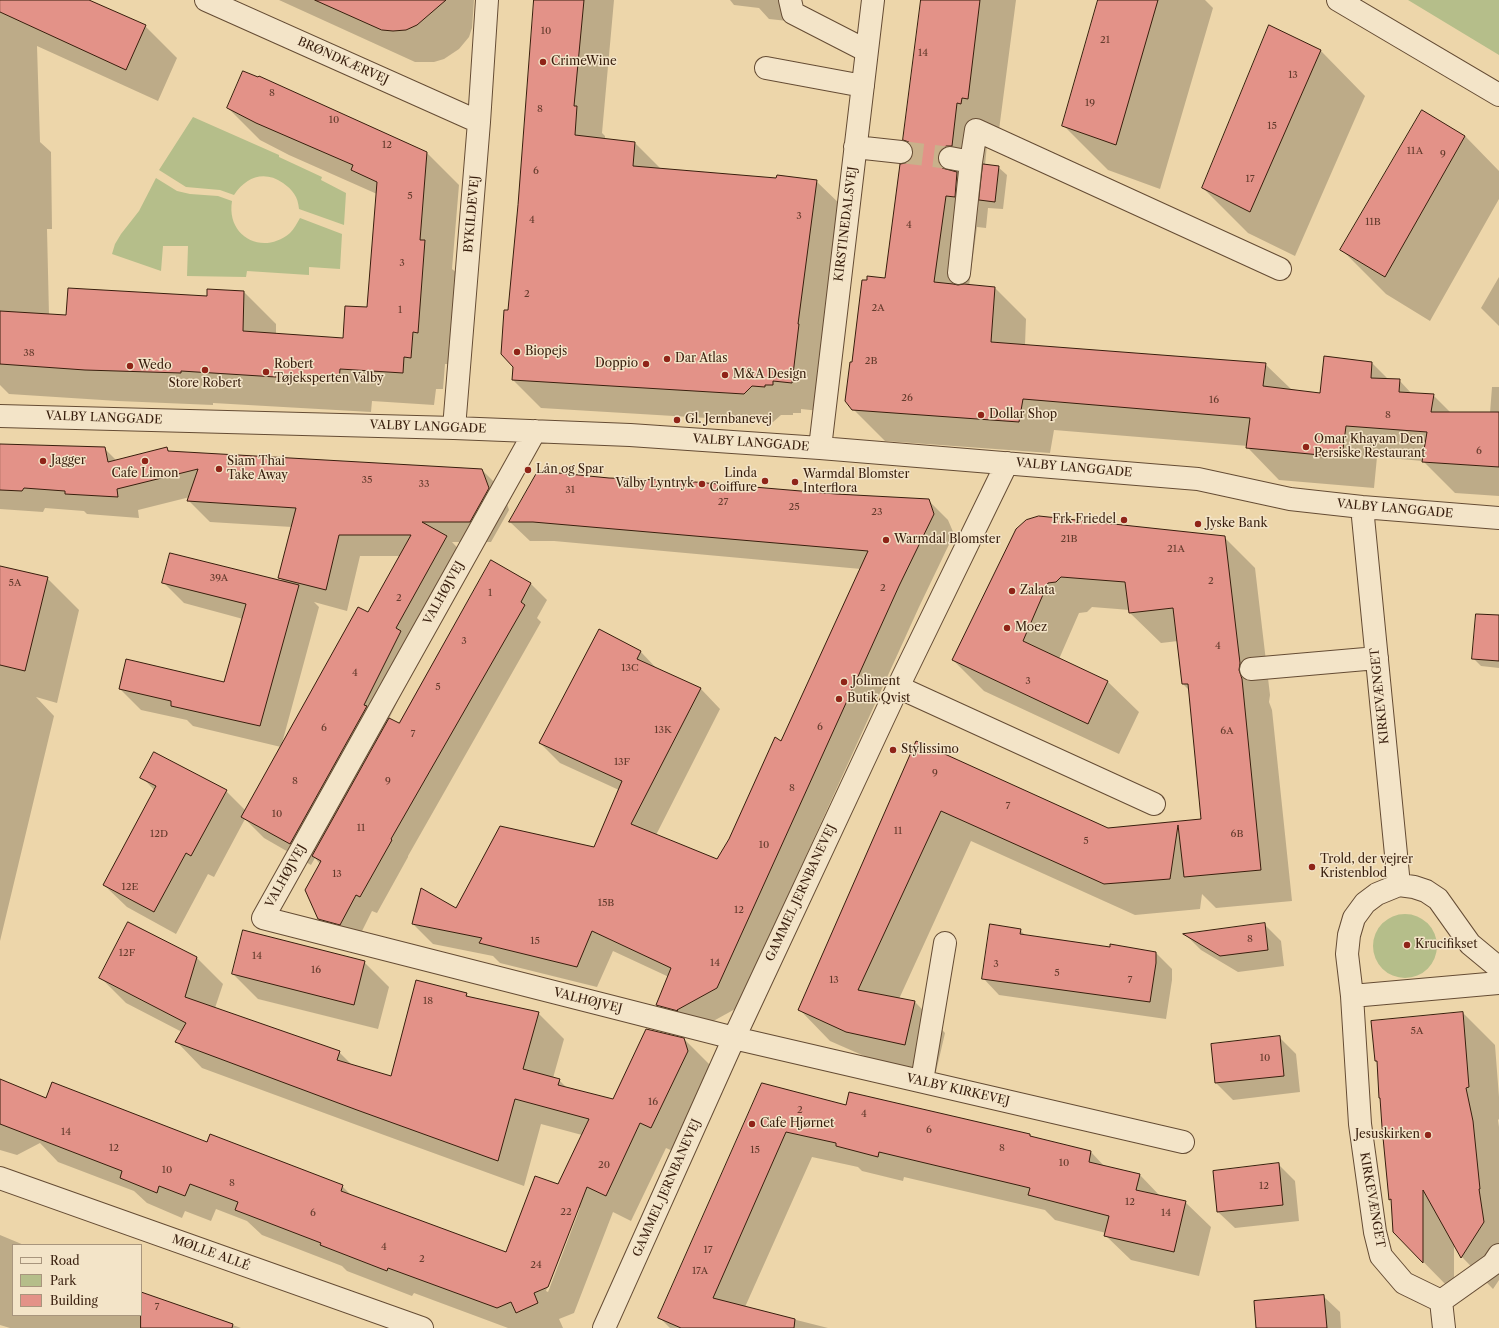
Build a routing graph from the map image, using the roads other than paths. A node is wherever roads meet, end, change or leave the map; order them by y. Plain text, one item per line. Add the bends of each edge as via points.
1 (206, 0) edge
2 (487, 0) edge
3 (790, 0) edge
4 (873, 0) edge
5 (1338, 0) edge
6 (867, 51) junction
7 (766, 68) dead end
8 (863, 84) junction
9 (1499, 95) edge
10 (479, 122) junction
11 (856, 148) junction
12 (901, 152) tunnel mouth
13 (1280, 269) dead end
14 (959, 273) dead end
15 (0, 416) edge
16 (454, 428) junction
17 (535, 431) junction
18 (820, 448) junction
19 (1007, 462) junction
20 (1362, 506) junction
21 (1499, 518) edge
22 (1377, 658) junction
23 (1251, 670) dead end
24 (898, 687) junction
25 (1154, 804) dead end
26 (1399, 885) junction
27 (945, 943) dead end
28 (1499, 968) edge
29 (1499, 983) edge
30 (1352, 996) junction
31 (734, 1038) junction
32 (922, 1081) junction
33 (1183, 1142) dead end
34 (0, 1178) edge
35 (1499, 1255) edge
36 (1441, 1301) junction
37 (422, 1328) edge
38 (604, 1328) edge
39 (1444, 1328) edge

1 - 10 street, BRØNDKÆRVEJ
2 - 10 street, BYKILDEVEJ
3 - 6 street via 793,13
4 - 6 street, KIRSTINEDALSVEJ
5 - 9 street
6 - 8 street, KIRSTINEDALSVEJ
7 - 8 street
8 - 11 street, KIRSTINEDALSVEJ
10 - 16 street, BYKILDEVEJ
11 - 12 street
11 - 18 street, KIRSTINEDALSVEJ
13 - 14 street via 976,130 960,160
15 - 16 street, VALBY LANGGADE
16 - 17 street, VALBY LANGGADE
17 - 18 street, VALBY LANGGADE
17 - 31 street, VALHØJVEJ via 263,918
18 - 19 street, VALBY LANGGADE
19 - 20 street, VALBY LANGGADE via 1198,479 1290,499
19 - 24 street, GAMMEL JERNBANEVEJ
20 - 21 street, VALBY LANGGADE
20 - 22 street, KIRKEVÆNGET
22 - 23 street
22 - 26 street, KIRKEVÆNGET
24 - 25 street
24 - 31 street, GAMMEL JERNBANEVEJ
26 - 28 street via 1426,891 1438,899 1470,944
26 - 30 street, KIRKEVÆNGET via 1377,894 1365,903 1354,918 1347,954
27 - 32 street
29 - 30 street
30 - 36 street, KIRKEVÆNGET via 1360,1124 1375,1232 1381,1256 1404,1283
31 - 32 street, VALBY KIRKEVEJ
31 - 38 street, GAMMEL JERNBANEVEJ
32 - 33 street, VALBY KIRKEVEJ
34 - 37 street, MØLLE ALLÉ
35 - 36 street via 1493,1264
36 - 39 street

